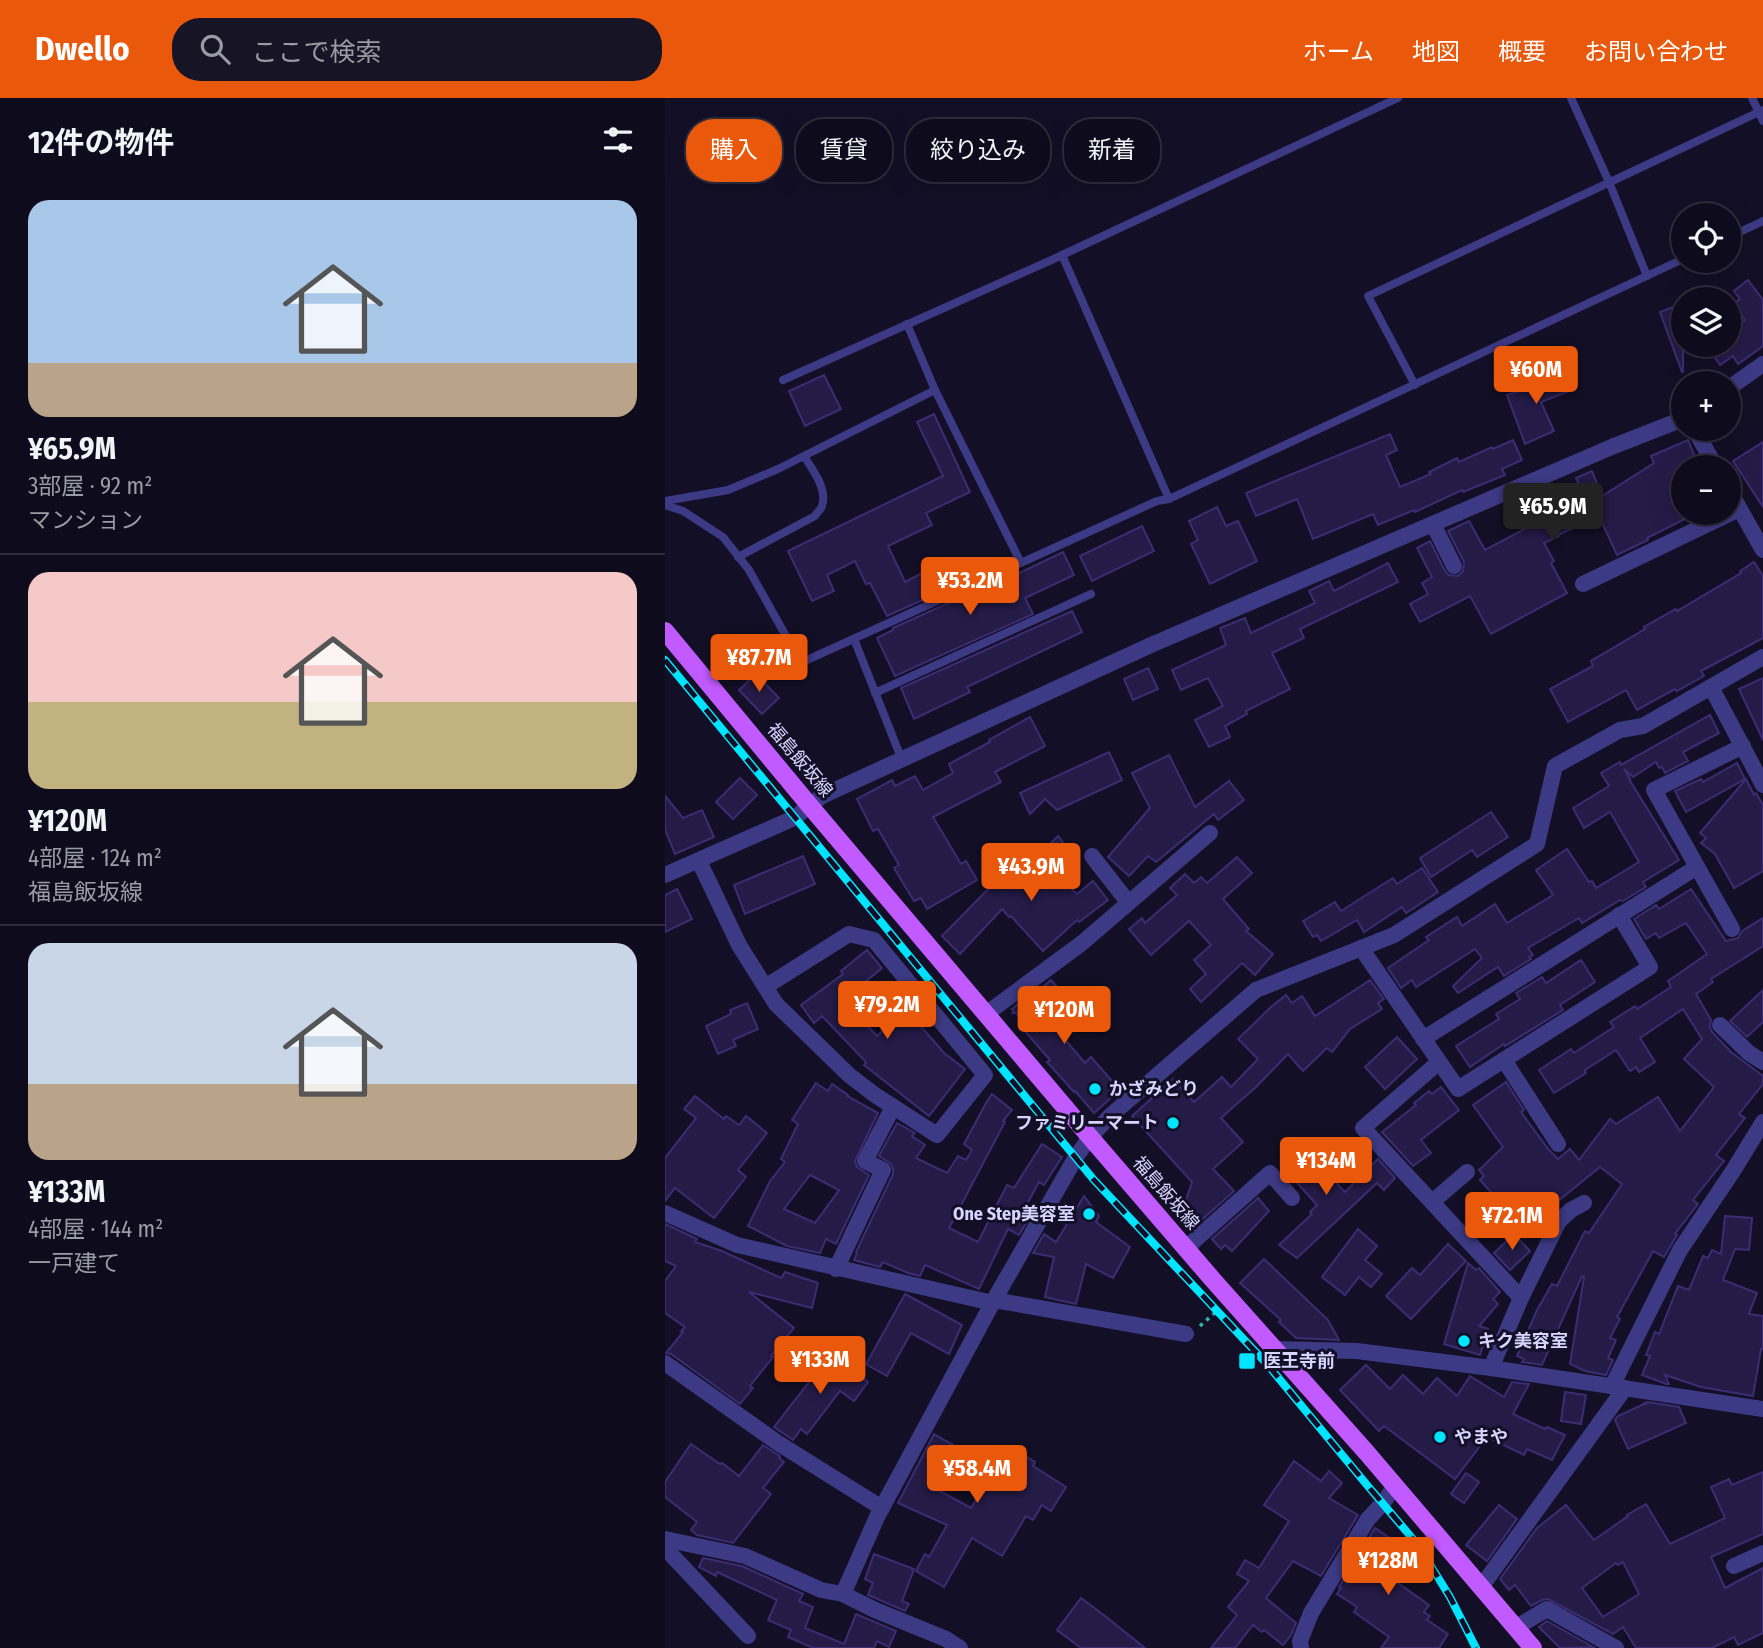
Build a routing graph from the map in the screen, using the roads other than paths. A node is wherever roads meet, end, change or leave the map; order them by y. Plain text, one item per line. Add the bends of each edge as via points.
1 (1398, 98) edge
2 (1571, 98) edge
3 (1752, 98) edge
4 (1762, 114) edge
5 (1609, 182) junction
6 (1763, 221) edge
7 (1741, 231) edge
8 (1062, 256) junction
9 (1671, 264) edge
10 (1647, 275) junction
11 (907, 324) junction
12 (1763, 364) edge
13 (783, 380) dead end
14 (1741, 380) edge
15 (1415, 385) junction
16 (935, 390) junction
17 (1671, 424) edge
18 (804, 456) junction
19 (1169, 499) junction
20 (665, 503) edge
21 (1741, 512) edge
22 (1433, 524) junction
23 (1706, 525) edge
24 (1763, 550) edge
25 (739, 557) junction
26 (1021, 563) junction
27 (1454, 566) dead end
28 (1583, 584) dead end
29 (1091, 594) dead end
30 (665, 631) edge
31 (854, 639) junction
32 (1763, 657) edge
33 (801, 663) junction
34 (774, 675) dead end
35 (1711, 687) junction
36 (875, 693) junction
37 (1743, 746) junction
38 (902, 761) junction
39 (1763, 785) edge
40 (810, 806) junction
41 (1210, 833) dead end
42 (1092, 856) dead end
43 (699, 860) junction
44 (1697, 867) junction
45 (665, 875) edge
46 (1128, 902) junction
47 (1619, 915) junction
48 (1732, 929) dead end
49 (1361, 948) junction
50 (765, 986) junction
51 (986, 1014) junction
52 (1720, 1025) dead end
53 (1423, 1039) junction
54 (1504, 1060) junction
55 (1439, 1062) junction
56 (1763, 1062) edge
57 (893, 1107) junction
58 (1763, 1122) edge
59 (1090, 1137) junction
60 (1558, 1144) dead end
61 (1467, 1172) dead end
62 (1292, 1198) dead end
63 (1432, 1202) junction
64 (1584, 1203) dead end
65 (665, 1213) edge
66 (1186, 1248) junction
67 (836, 1269) junction
68 (1521, 1298) junction
69 (993, 1301) junction
70 (1186, 1334) road end
71 (1274, 1349) junction
72 (665, 1363) edge
73 (1491, 1368) junction
74 (1619, 1387) junction
75 (1763, 1409) edge
76 (1395, 1486) junction
77 (882, 1508) junction
78 (665, 1539) edge
79 (665, 1548) edge
80 (1763, 1553) edge
81 (1734, 1566) dead end
82 (1481, 1587) junction
83 (843, 1594) junction
84 (1515, 1628) junction
85 (748, 1636) dead end
86 (960, 1648) edge
87 (1300, 1648) edge
88 (1533, 1648) edge
89 (1616, 1648) edge

1 - 8 lane
2 - 5 lane
3 - 4 lane
4 - 5 lane
5 - 10 lane
5 - 15 lane via 1368,296
6 - 7 lane
8 - 11 lane
8 - 19 lane
9 - 10 lane
10 - 15 lane
11 - 13 lane
11 - 16 lane
12 - 14 street
15 - 19 lane
16 - 18 lane
16 - 26 lane
17 - 22 street
18 - 20 lane via 728,490
18 - 25 lane via 821,484 822,506 815,516
19 - 26 lane
20 - 25 lane via 723,537
21 - 24 street
22 - 27 street
22 - 38 street via 1151,645
23 - 28 street
25 - 33 lane
26 - 31 lane
29 - 36 lane
30 - 40 main road, 福島飯坂線
31 - 33 lane
31 - 36 lane
32 - 35 street
33 - 34 lane
35 - 37 street
35 - 49 street via 1643,726 1620,730 1555,765 1537,844 1394,935
36 - 38 lane
37 - 39 street
37 - 44 street via 1654,790
38 - 40 street via 822,796
40 - 43 street via 794,818
40 - 51 main road, 福島飯坂線
41 - 46 street
42 - 46 street
43 - 45 street
43 - 50 street via 739,945
44 - 47 street
44 - 48 street
46 - 51 street via 1082,943
47 - 53 street
47 - 54 street via 1650,967
49 - 53 street
49 - 59 street via 1256,990
50 - 57 street via 776,1004 849,1075
50 - 57 street via 849,934 874,940 985,1075 937,1135
51 - 59 main road, 福島飯坂線
52 - 56 street
53 - 55 street
54 - 55 street via 1458,1089
54 - 60 street
55 - 63 street via 1363,1128
57 - 67 street via 865,1161 883,1170
58 - 74 street via 1681,1250
59 - 66 main road, 福島飯坂線
59 - 69 street
61 - 63 street
62 - 66 street via 1270,1173
63 - 68 street
64 - 68 street via 1559,1221
65 - 67 street via 737,1245
66 - 71 main road, 福島飯坂線
67 - 69 street
68 - 73 street
69 - 70 street
69 - 77 street
71 - 73 street via 1357,1351
71 - 76 main road, 福島飯坂線
72 - 77 street via 778,1443
73 - 74 street
74 - 75 street
74 - 82 street
76 - 82 main road, 福島飯坂線
76 - 87 street via 1368,1519 1311,1613
77 - 83 street
78 - 83 street via 745,1556 821,1590
79 - 85 street
80 - 81 street
82 - 84 main road, 福島飯坂線
83 - 86 street
84 - 88 main road, 福島飯坂線
84 - 89 street via 1547,1609

